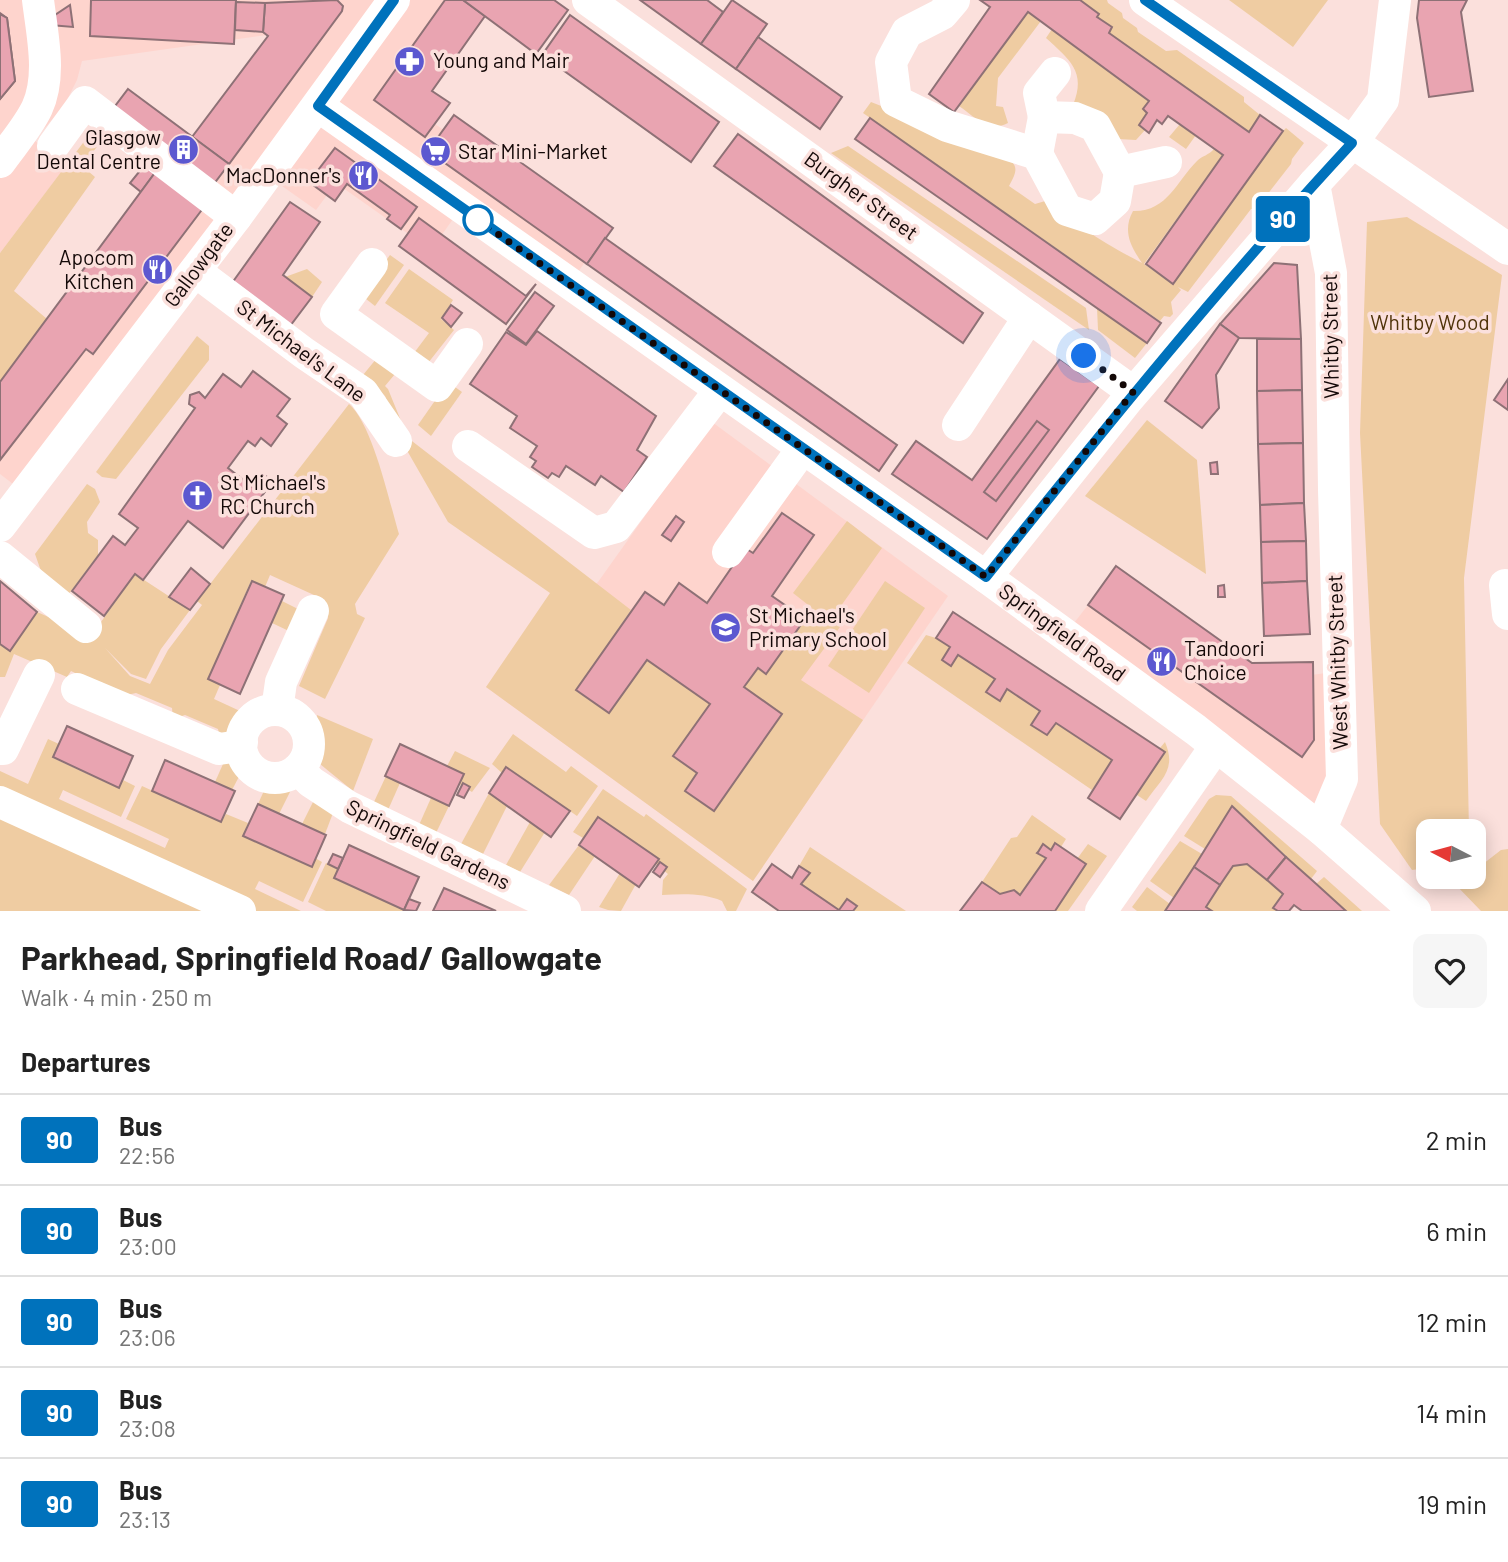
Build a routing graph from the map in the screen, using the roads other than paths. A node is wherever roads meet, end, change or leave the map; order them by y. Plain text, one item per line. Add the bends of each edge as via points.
1 (38, 0) edge
2 (394, 0) edge
3 (589, 0) edge
4 (954, 0) edge
5 (1145, 0) edge
6 (1395, 0) edge
7 (1055, 73) dead end
8 (318, 106) junction
9 (1044, 117) junction
10 (1352, 143) junction
11 (52, 146) dead end
12 (1037, 154) junction
13 (0, 162) edge
14 (1166, 162) dead end
15 (1120, 172) junction
16 (1314, 184) junction
17 (236, 217) junction
18 (1508, 249) edge
19 (372, 264) dead end
20 (195, 271) junction
21 (336, 314) junction
22 (1029, 317) junction
23 (467, 344) dead end
24 (304, 353) junction
25 (720, 390) junction
26 (1133, 392) junction
27 (958, 425) dead end
28 (396, 441) dead end
29 (468, 446) dead end
30 (803, 448) junction
31 (1334, 490) joint
32 (0, 526) edge
33 (728, 552) dead end
34 (0, 557) edge
35 (986, 577) junction
36 (1508, 586) edge
37 (313, 611) dead end
38 (1508, 614) edge
39 (86, 627) dead end
40 (39, 675) dead end
41 (77, 689) dead end
42 (277, 710) junction
43 (242, 742) junction
44 (1216, 746) junction
45 (0, 749) edge
46 (298, 769) junction
47 (0, 802) edge
48 (1321, 829) junction
49 (240, 911) edge
50 (565, 911) edge
51 (1101, 911) edge
52 (1415, 911) edge

1 - 13 street via 44,81 37,108
2 - 8 street, Gallowgate
3 - 22 street, Burgher Street
4 - 12 street via 942,14 907,32 891,62 896,101 947,126
5 - 10 street
6 - 10 street via 1383,100
7 - 9 street via 1039,93
8 - 17 street, Gallowgate
8 - 25 street, Springfield Road
9 - 12 street
9 - 15 street via 1075,118 1095,126
10 - 16 street
10 - 18 street
11 - 17 street via 85,102
12 - 15 street via 1067,210 1095,219 1115,201
14 - 15 street
16 - 26 street
16 - 31 street, Whitby Street via 1331,273
17 - 20 street, Gallowgate
19 - 21 street
20 - 24 street, St Michael's Lane
20 - 32 street, Gallowgate
21 - 23 street via 437,386
21 - 24 street
22 - 26 street, Burgher Street
22 - 27 street
24 - 28 street, St Michael's Lane via 363,393
25 - 29 street via 615,527 594,533
25 - 30 street, Springfield Road
26 - 35 street
30 - 33 street
30 - 35 street, Springfield Road
31 - 48 street, West Whitby Street via 1342,779
34 - 39 street
35 - 44 street, Springfield Road
36 - 38 street
37 - 42 street via 281,682
40 - 45 street
41 - 43 street via 219,749
42 - 43 street via 253,719
42 - 46 street via 298,718 309,738 309,749
43 - 46 street via 248,764 266,777 289,775
44 - 48 street, Springfield Road
44 - 51 street
46 - 50 street, Springfield Gardens via 349,807
47 - 49 street
48 - 52 street, Springfield Road

